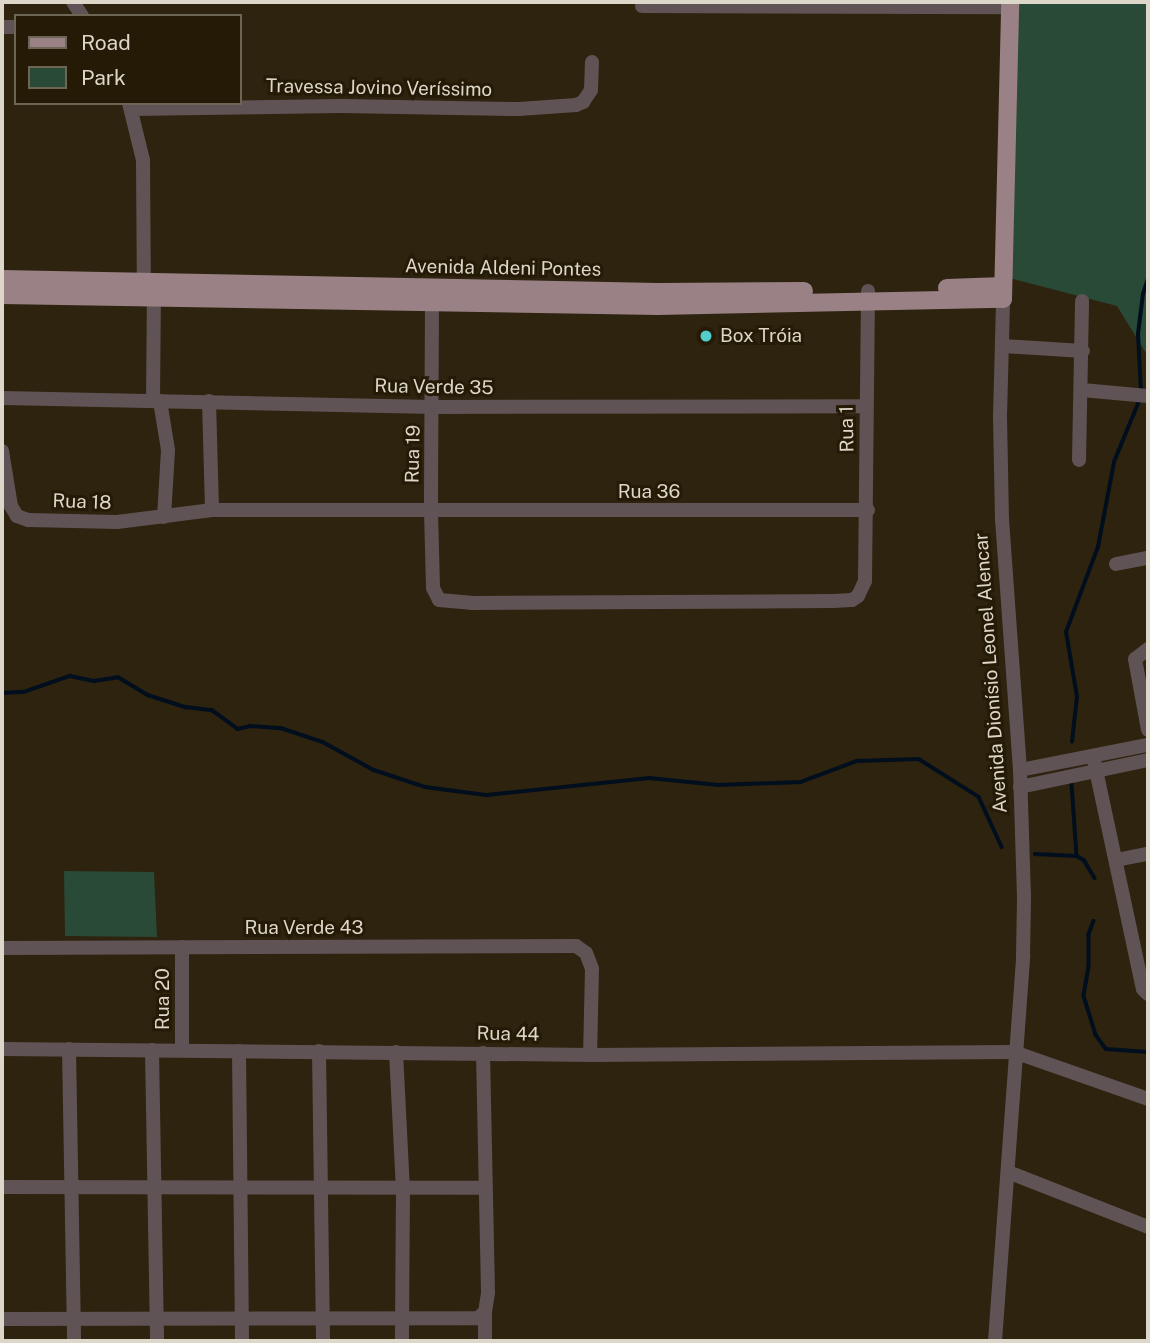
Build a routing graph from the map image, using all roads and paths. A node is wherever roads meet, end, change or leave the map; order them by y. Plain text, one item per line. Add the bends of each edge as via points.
1 (1010, 4) edge
2 (642, 6) dead end
3 (592, 62) dead end
4 (130, 106) edge
5 (2, 279) edge
6 (149, 289) junction
7 (1003, 293) junction
8 (2, 295) edge
9 (868, 297) junction
10 (1083, 301) dead end
11 (432, 304) junction
12 (1003, 346) junction
13 (1083, 351) junction
14 (1083, 390) junction
15 (1143, 395) edge
16 (2, 398) edge
17 (156, 401) junction
18 (209, 401) junction
19 (866, 406) junction
20 (433, 407) junction
21 (2, 452) edge
22 (1079, 460) dead end
23 (212, 510) junction
24 (868, 510) junction
25 (431, 511) junction
26 (164, 517) junction
27 (1148, 558) edge
28 (1116, 564) dead end
29 (866, 566) joint
30 (1148, 649) edge
31 (1148, 730) edge
32 (1148, 745) edge
33 (1148, 760) edge
34 (1095, 763) junction
35 (1020, 770) junction
36 (1020, 787) junction
37 (1148, 854) edge
38 (1116, 860) junction
39 (1142, 945) edge
40 (182, 947) junction
41 (2, 948) edge
42 (1148, 994) edge
43 (2, 1049) edge
44 (69, 1049) junction
45 (152, 1050) junction
46 (182, 1050) junction
47 (239, 1051) junction
48 (319, 1051) junction
49 (397, 1052) junction
50 (483, 1052) junction
51 (1014, 1052) junction
52 (590, 1055) junction
53 (1148, 1099) edge
54 (1008, 1172) junction
55 (2, 1187) edge
56 (73, 1187) junction
57 (155, 1188) junction
58 (241, 1188) junction
59 (323, 1188) junction
60 (403, 1188) junction
61 (485, 1188) junction
62 (1148, 1227) edge
63 (485, 1312) junction
64 (2, 1319) edge
65 (74, 1319) junction
66 (156, 1319) junction
67 (242, 1319) junction
68 (323, 1319) junction
69 (402, 1319) junction
70 (74, 1341) edge
71 (157, 1341) edge
72 (242, 1341) edge
73 (323, 1341) edge
74 (402, 1341) edge
75 (485, 1341) edge
76 (995, 1341) edge

1 - 2 street
1 - 7 main road, Avenida Dionísio Leonel Alencar
3 - 4 street, Travessa Jovino Veríssimo via 591,90 576,105 519,109
4 - 6 street via 143,160
5 - 6 main road, Avenida Aldeni Pontes
6 - 8 main road, Avenida Aldeni Pontes
6 - 9 main road, Avenida Aldeni Pontes
6 - 11 main road, Avenida Aldeni Pontes
6 - 17 street
7 - 9 main road, Avenida Aldeni Pontes
7 - 12 street, Avenida Dionísio Leonel Alencar
9 - 11 main road, Avenida Aldeni Pontes via 657,306
9 - 19 street, Rua 1
10 - 13 street
11 - 20 street, Rua 19
12 - 13 street
12 - 35 street, Avenida Dionísio Leonel Alencar via 1002,520
13 - 14 street
14 - 15 street
14 - 22 street
16 - 17 street, Rua Verde 35
17 - 18 street, Rua Verde 35
17 - 26 street via 168,450
18 - 20 street, Rua Verde 35
18 - 23 street
19 - 20 street, Rua Verde 35
19 - 24 street, Rua 1
20 - 25 street, Rua 19
21 - 26 street, Rua 18 via 11,506 17,516 117,522
23 - 25 street, Rua 18
23 - 26 street, Rua 18
24 - 25 street, Rua 36
24 - 29 street, Rua 1
25 - 29 street, Rua 19 via 433,587 439,600 852,600 862,589
27 - 28 street
30 - 31 street via 1135,659
32 - 34 street
33 - 34 street
34 - 35 street
34 - 36 street
34 - 38 street
35 - 36 street, Avenida Dionísio Leonel Alencar
36 - 51 street, Avenida Dionísio Leonel Alencar via 1024,920
37 - 38 street
38 - 39 street
39 - 42 street via 1143,989
40 - 41 street, Rua Verde 43
40 - 46 street, Rua 20
40 - 52 street, Rua Verde 43 via 569,945 586,953 592,969
43 - 44 street, Rua 44
44 - 45 street, Rua 44
44 - 56 street
45 - 46 street, Rua 44
45 - 57 street
46 - 47 street, Rua 44
47 - 48 street, Rua 44
47 - 58 street
48 - 49 street, Rua 44
48 - 59 street
49 - 50 street, Rua 44
49 - 60 street
50 - 52 street, Rua 44
50 - 61 street
51 - 52 street, Rua 44
51 - 53 street, Rua 44
51 - 54 street, Avenida Dionísio Leonel Alencar
54 - 62 street
54 - 76 street, Avenida Dionísio Leonel Alencar
55 - 56 street
56 - 57 street
56 - 65 street
57 - 58 street
57 - 66 street
58 - 59 street
58 - 67 street
59 - 60 street
59 - 68 street
60 - 61 street
60 - 69 street
61 - 63 street
63 - 69 street via 478,1318
63 - 75 street
64 - 65 street
65 - 66 street
65 - 70 street
66 - 67 street
66 - 71 street
67 - 68 street
67 - 72 street
68 - 69 street
68 - 73 street
69 - 74 street

